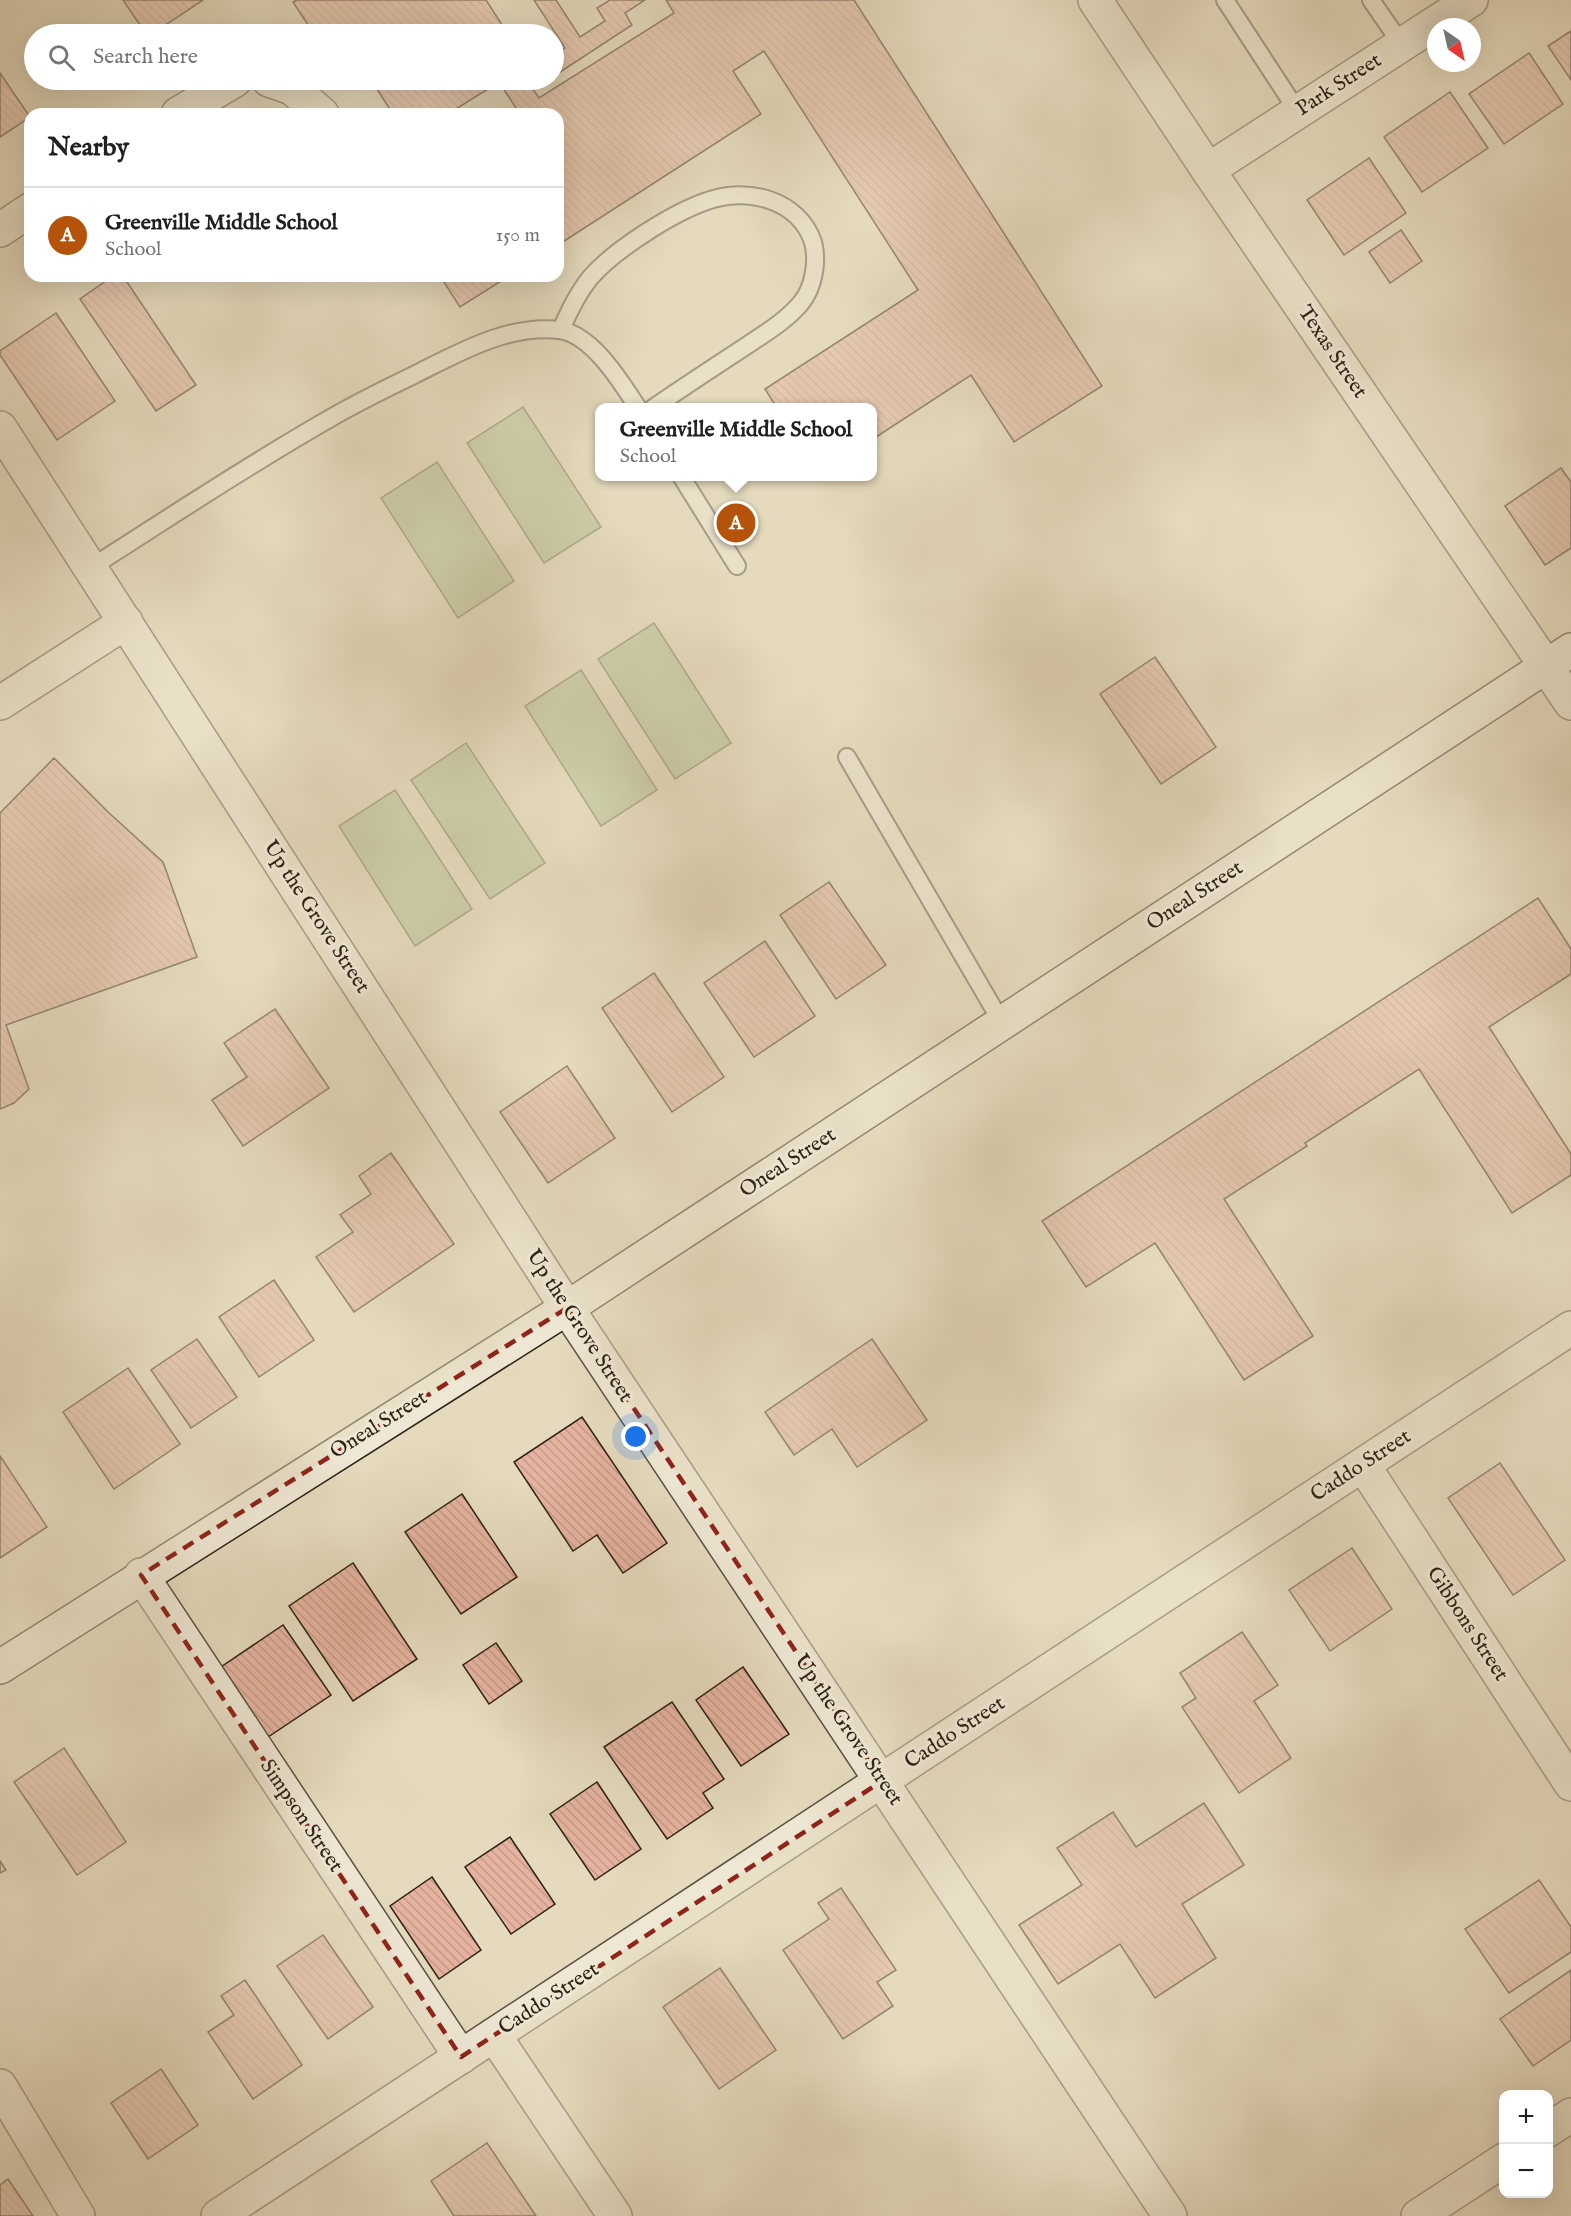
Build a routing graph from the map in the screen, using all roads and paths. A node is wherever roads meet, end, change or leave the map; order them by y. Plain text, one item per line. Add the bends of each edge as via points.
1 (1095, 0) edge
2 (1225, 0) edge
3 (1371, 0) edge
4 (1471, 0) edge
5 (1402, 45) junction
6 (218, 90) edge
7 (294, 90) edge
8 (188, 108) edge
9 (314, 108) edge
10 (1298, 112) junction
11 (1208, 170) junction
12 (24, 214) edge
13 (0, 230) edge
14 (561, 330) junction
15 (635, 403) edge
16 (660, 403) edge
17 (0, 428) edge
18 (684, 481) edge
19 (737, 566) dead end
20 (90, 568) junction
21 (126, 622) junction
22 (1559, 658) edge
23 (0, 703) edge
24 (1571, 703) edge
25 (847, 757) dead end
26 (1002, 1023) junction
27 (567, 1308) junction
28 (1571, 1328) edge
29 (1363, 1465) junction
30 (141, 1575) junction
31 (0, 1667) edge
32 (882, 1781) junction
33 (1571, 1784) edge
34 (494, 2035) junction
35 (461, 2056) junction
36 (0, 2086) edge
37 (1571, 2115) edge
38 (1553, 2127) edge
39 (1499, 2163) edge
40 (78, 2216) edge
41 (218, 2216) edge
42 (615, 2216) edge
43 (1170, 2216) edge
44 (1418, 2216) edge

1 - 11 street, Texas Street
2 - 10 lane
3 - 5 lane
4 - 5 street, Park Street
5 - 10 street, Park Street
6 - 8 street
7 - 9 street
10 - 11 street, Park Street
11 - 22 street, Texas Street
12 - 13 street
14 - 15 lane via 585,342 604,359
14 - 16 lane via 574,301 591,278 614,256 672,218 708,200 742,195 770,199 793,211 808,229 816,253 812,281 803,301 785,320
14 - 20 lane via 500,336 353,405
17 - 20 street, Up the Grove Street
18 - 19 lane
20 - 21 street, Up the Grove Street
21 - 23 street
21 - 27 street, Up the Grove Street
22 - 24 street, Texas Street
22 - 26 street, Oneal Street
25 - 26 lane
26 - 27 street, Oneal Street
27 - 30 street, Oneal Street
27 - 32 street, Up the Grove Street
28 - 29 street, Caddo Street
29 - 32 street, Caddo Street
29 - 33 street, Gibbons Street
30 - 31 street, Oneal Street
30 - 35 street, Simpson Street
32 - 34 street, Caddo Street
32 - 43 street, Up the Grove Street
34 - 35 street, Caddo Street
34 - 42 street
35 - 41 street, Caddo Street
36 - 40 street
37 - 38 street
39 - 44 street

